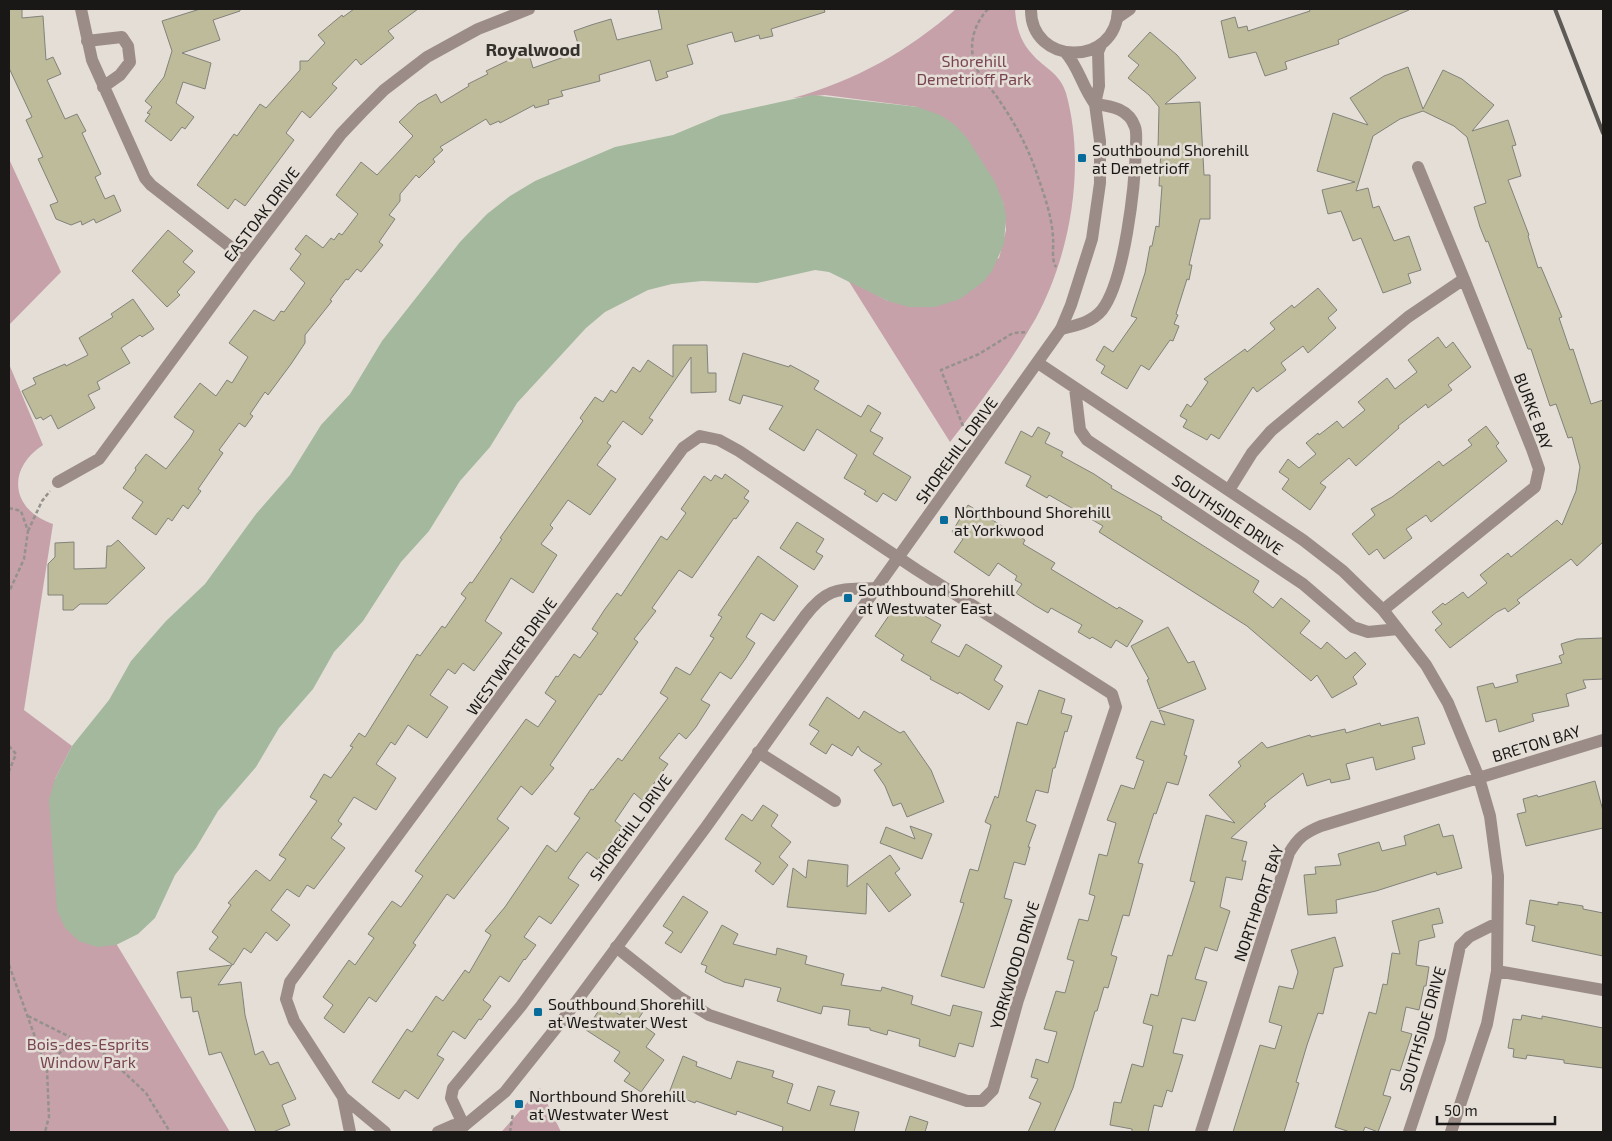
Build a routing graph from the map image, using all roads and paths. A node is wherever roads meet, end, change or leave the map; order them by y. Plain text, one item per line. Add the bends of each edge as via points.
1 (82, 9) edge
2 (529, 9) edge
3 (988, 9) edge
4 (1031, 9) edge
5 (1130, 9) edge
6 (1118, 14) edge
7 (87, 40) junction
8 (1101, 44) junction
9 (1065, 52) junction
10 (103, 87) junction
11 (1096, 104) junction
12 (1418, 167) dead end
13 (246, 259) junction
14 (1056, 268) dead end
15 (1464, 279) junction
16 (1061, 329) junction
17 (1027, 332) dead end
18 (1038, 363) junction
19 (1075, 388) junction
20 (963, 426) dead end
21 (58, 482) joint
22 (1229, 490) junction
23 (9, 508) edge
24 (28, 531) junction
25 (898, 558) junction
26 (876, 588) junction
27 (9, 592) edge
28 (1383, 610) junction
29 (1398, 629) junction
30 (1603, 740) edge
31 (9, 746) edge
32 (758, 752) junction
33 (9, 771) edge
34 (1479, 778) junction
35 (835, 801) dead end
36 (1497, 923) junction
37 (616, 947) junction
38 (9, 966) edge
39 (1497, 971) junction
40 (1603, 990) edge
41 (28, 1016) junction
42 (80, 1042) junction
43 (47, 1070) junction
44 (343, 1097) junction
45 (513, 1113) dead end
46 (464, 1129) edge
47 (46, 1132) edge
48 (170, 1132) edge
49 (350, 1132) edge
50 (385, 1132) edge
51 (438, 1132) edge
52 (510, 1132) edge
53 (1200, 1132) edge
54 (1409, 1132) edge
55 (1451, 1132) edge

1 - 7 street
2 - 13 street, EASTOAK DRIVE via 452,42 384,90 342,134
3 - 14 path via 974,32 975,66 1024,140 1048,208
4 - 9 street, SHOREHILL DRIVE via 1032,21 1039,35 1050,46
5 - 6 street
6 - 8 street, SHOREHILL DRIVE via 1110,36
7 - 10 street
7 - 10 street via 122,37 128,46 130,62 120,75
8 - 9 street via 1080,53
8 - 11 street, SHOREHILL DRIVE
9 - 11 street, SHOREHILL DRIVE via 1073,61 1084,89
10 - 13 street via 145,178
11 - 16 street, SHOREHILL DRIVE via 1100,183 1092,239
11 - 16 street via 1116,106 1136,128 1128,227 1115,280 1104,306 1091,320
12 - 15 street, BURKE BAY
13 - 21 street, EASTOAK DRIVE via 99,459
15 - 22 street via 1408,317 1271,431 1252,453
15 - 28 street, BURKE BAY via 1539,469 1535,487
16 - 18 street, SHOREHILL DRIVE
17 - 20 path via 1013,333 978,354 941,370
18 - 19 street, SOUTHSIDE DRIVE
18 - 25 street, SHOREHILL DRIVE
19 - 22 street, SOUTHSIDE DRIVE
19 - 29 street, SOUTHSIDE DRIVE via 1080,430 1087,440 1303,584 1353,627 1368,632
21 - 24 path via 42,501
22 - 28 street, SOUTHSIDE DRIVE via 1325,556
23 - 24 path via 21,511
24 - 27 path via 24,559
25 - 26 street, SHOREHILL DRIVE
25 - 37 street, YORKWOOD DRIVE via 1112,694 1116,707 1018,1000 993,1090 982,1101 967,1102 907,1079 709,1015 678,997
25 - 44 street, WESTWATER DRIVE via 719,440 700,436 682,448 290,982 286,998 294,1021
26 - 32 street, SHOREHILL DRIVE
26 - 46 street, SHOREHILL DRIVE via 827,593 805,616 521,1006 453,1088 451,1098
28 - 29 street, SOUTHSIDE DRIVE
29 - 34 street, SOUTHSIDE DRIVE via 1426,665 1448,703
30 - 34 street, BRETON BAY
31 - 33 path via 16,754
32 - 35 street
32 - 37 street, SHOREHILL DRIVE
34 - 36 street, SOUTHSIDE DRIVE via 1490,816 1498,876
34 - 53 street, NORTHPORT BAY via 1321,826 1298,838 1289,853
36 - 39 street, SOUTHSIDE DRIVE
36 - 54 street, SOUTHSIDE DRIVE via 1469,937 1460,946 1440,1039
37 - 46 street, SHOREHILL DRIVE via 505,1092
38 - 41 path
39 - 40 street
39 - 55 street, SOUTHSIDE DRIVE via 1486,1024
41 - 42 path
41 - 43 path
42 - 43 path via 65,1047
42 - 48 path via 96,1046 146,1093
43 - 47 path
44 - 49 street, WESTWATER DRIVE
44 - 50 street, WESTWATER DRIVE
45 - 52 path
46 - 51 street, SHOREHILL DRIVE via 454,1125

